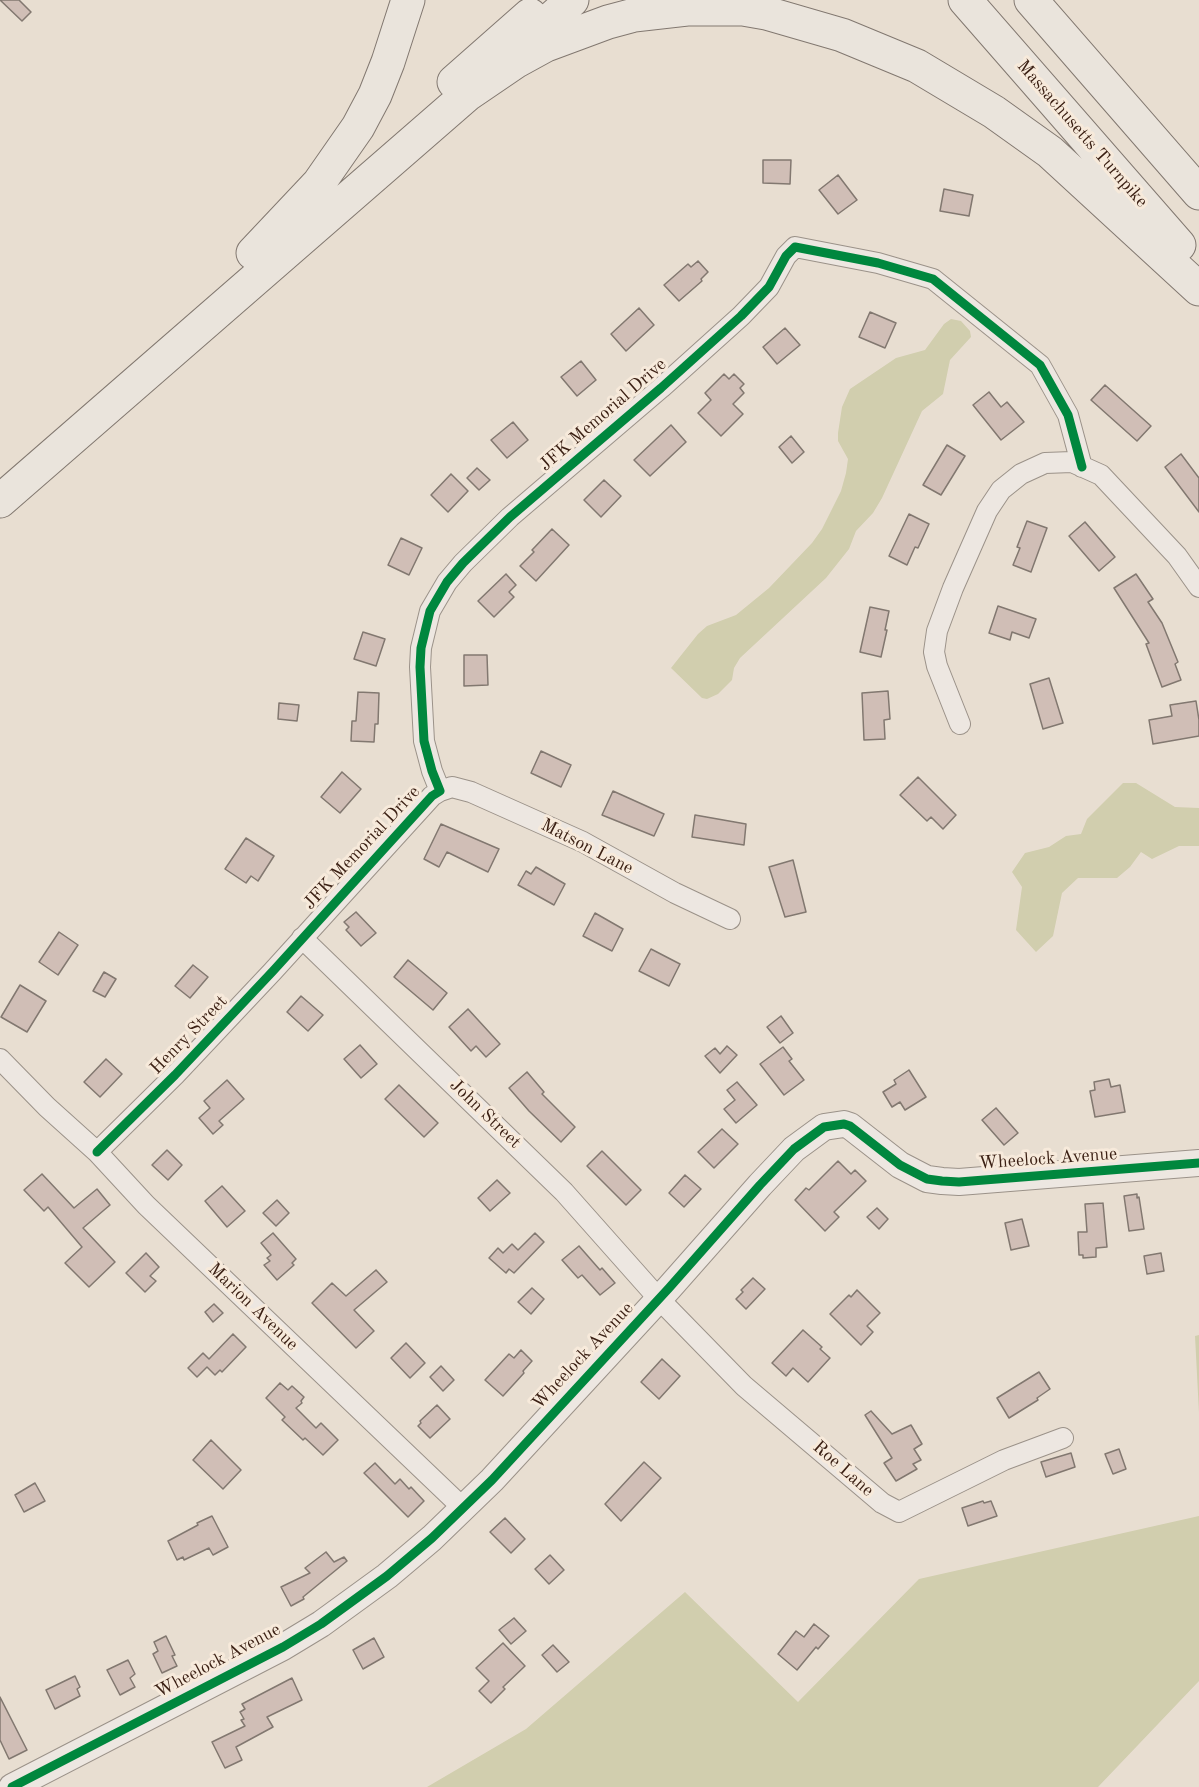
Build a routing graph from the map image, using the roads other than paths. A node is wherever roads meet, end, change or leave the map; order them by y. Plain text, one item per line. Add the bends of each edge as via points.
1 (408, 0) edge
2 (547, 0) edge
3 (572, 0) edge
4 (965, 0) edge
5 (1030, 0) edge
6 (468, 94) junction
7 (1199, 193) edge
8 (253, 253) junction
9 (1199, 267) edge
10 (1199, 289) edge
11 (1082, 467) junction
12 (0, 477) edge
13 (0, 501) edge
14 (1199, 587) edge
15 (960, 724) dead end
16 (440, 791) junction
17 (730, 919) dead end
18 (302, 938) junction
19 (0, 1059) edge
20 (97, 1152) junction
21 (1199, 1163) edge
22 (659, 1299) junction
23 (1063, 1438) dead end
24 (463, 1508) junction
25 (12, 1787) edge

1 - 8 highway via 384,73 358,127 319,183
2 - 8 highway via 364,162
3 - 6 highway
4 - 9 highway, Massachusetts Turnpike
5 - 7 highway
6 - 10 highway via 546,45 634,15 724,9 789,19 842,35 917,66 994,112 1050,152
6 - 13 highway
8 - 12 highway
11 - 14 street via 1101,475 1177,556
11 - 15 street via 1072,462 1045,464 1021,474 1001,490 987,511 949,599 934,652
11 - 16 street, JFK Memorial Drive via 1068,415 1040,365 933,279 878,263 795,247 769,287 741,316 510,517 442,588 428,617 420,667 424,741
16 - 17 street, Matson Lane via 452,787 471,792 583,842
16 - 18 street, JFK Memorial Drive
18 - 20 street, Henry Street via 175,1075
18 - 22 street, John Street via 564,1192
19 - 20 street, Marion Avenue
20 - 24 street, Marion Avenue via 147,1205
21 - 22 street, Wheelock Avenue via 942,1181 927,1179 900,1165 850,1126 824,1127 794,1149
22 - 23 street, Roe Lane via 744,1386 882,1503 899,1512 1004,1460
22 - 24 street, Wheelock Avenue
24 - 25 street, Wheelock Avenue via 382,1580 321,1624

